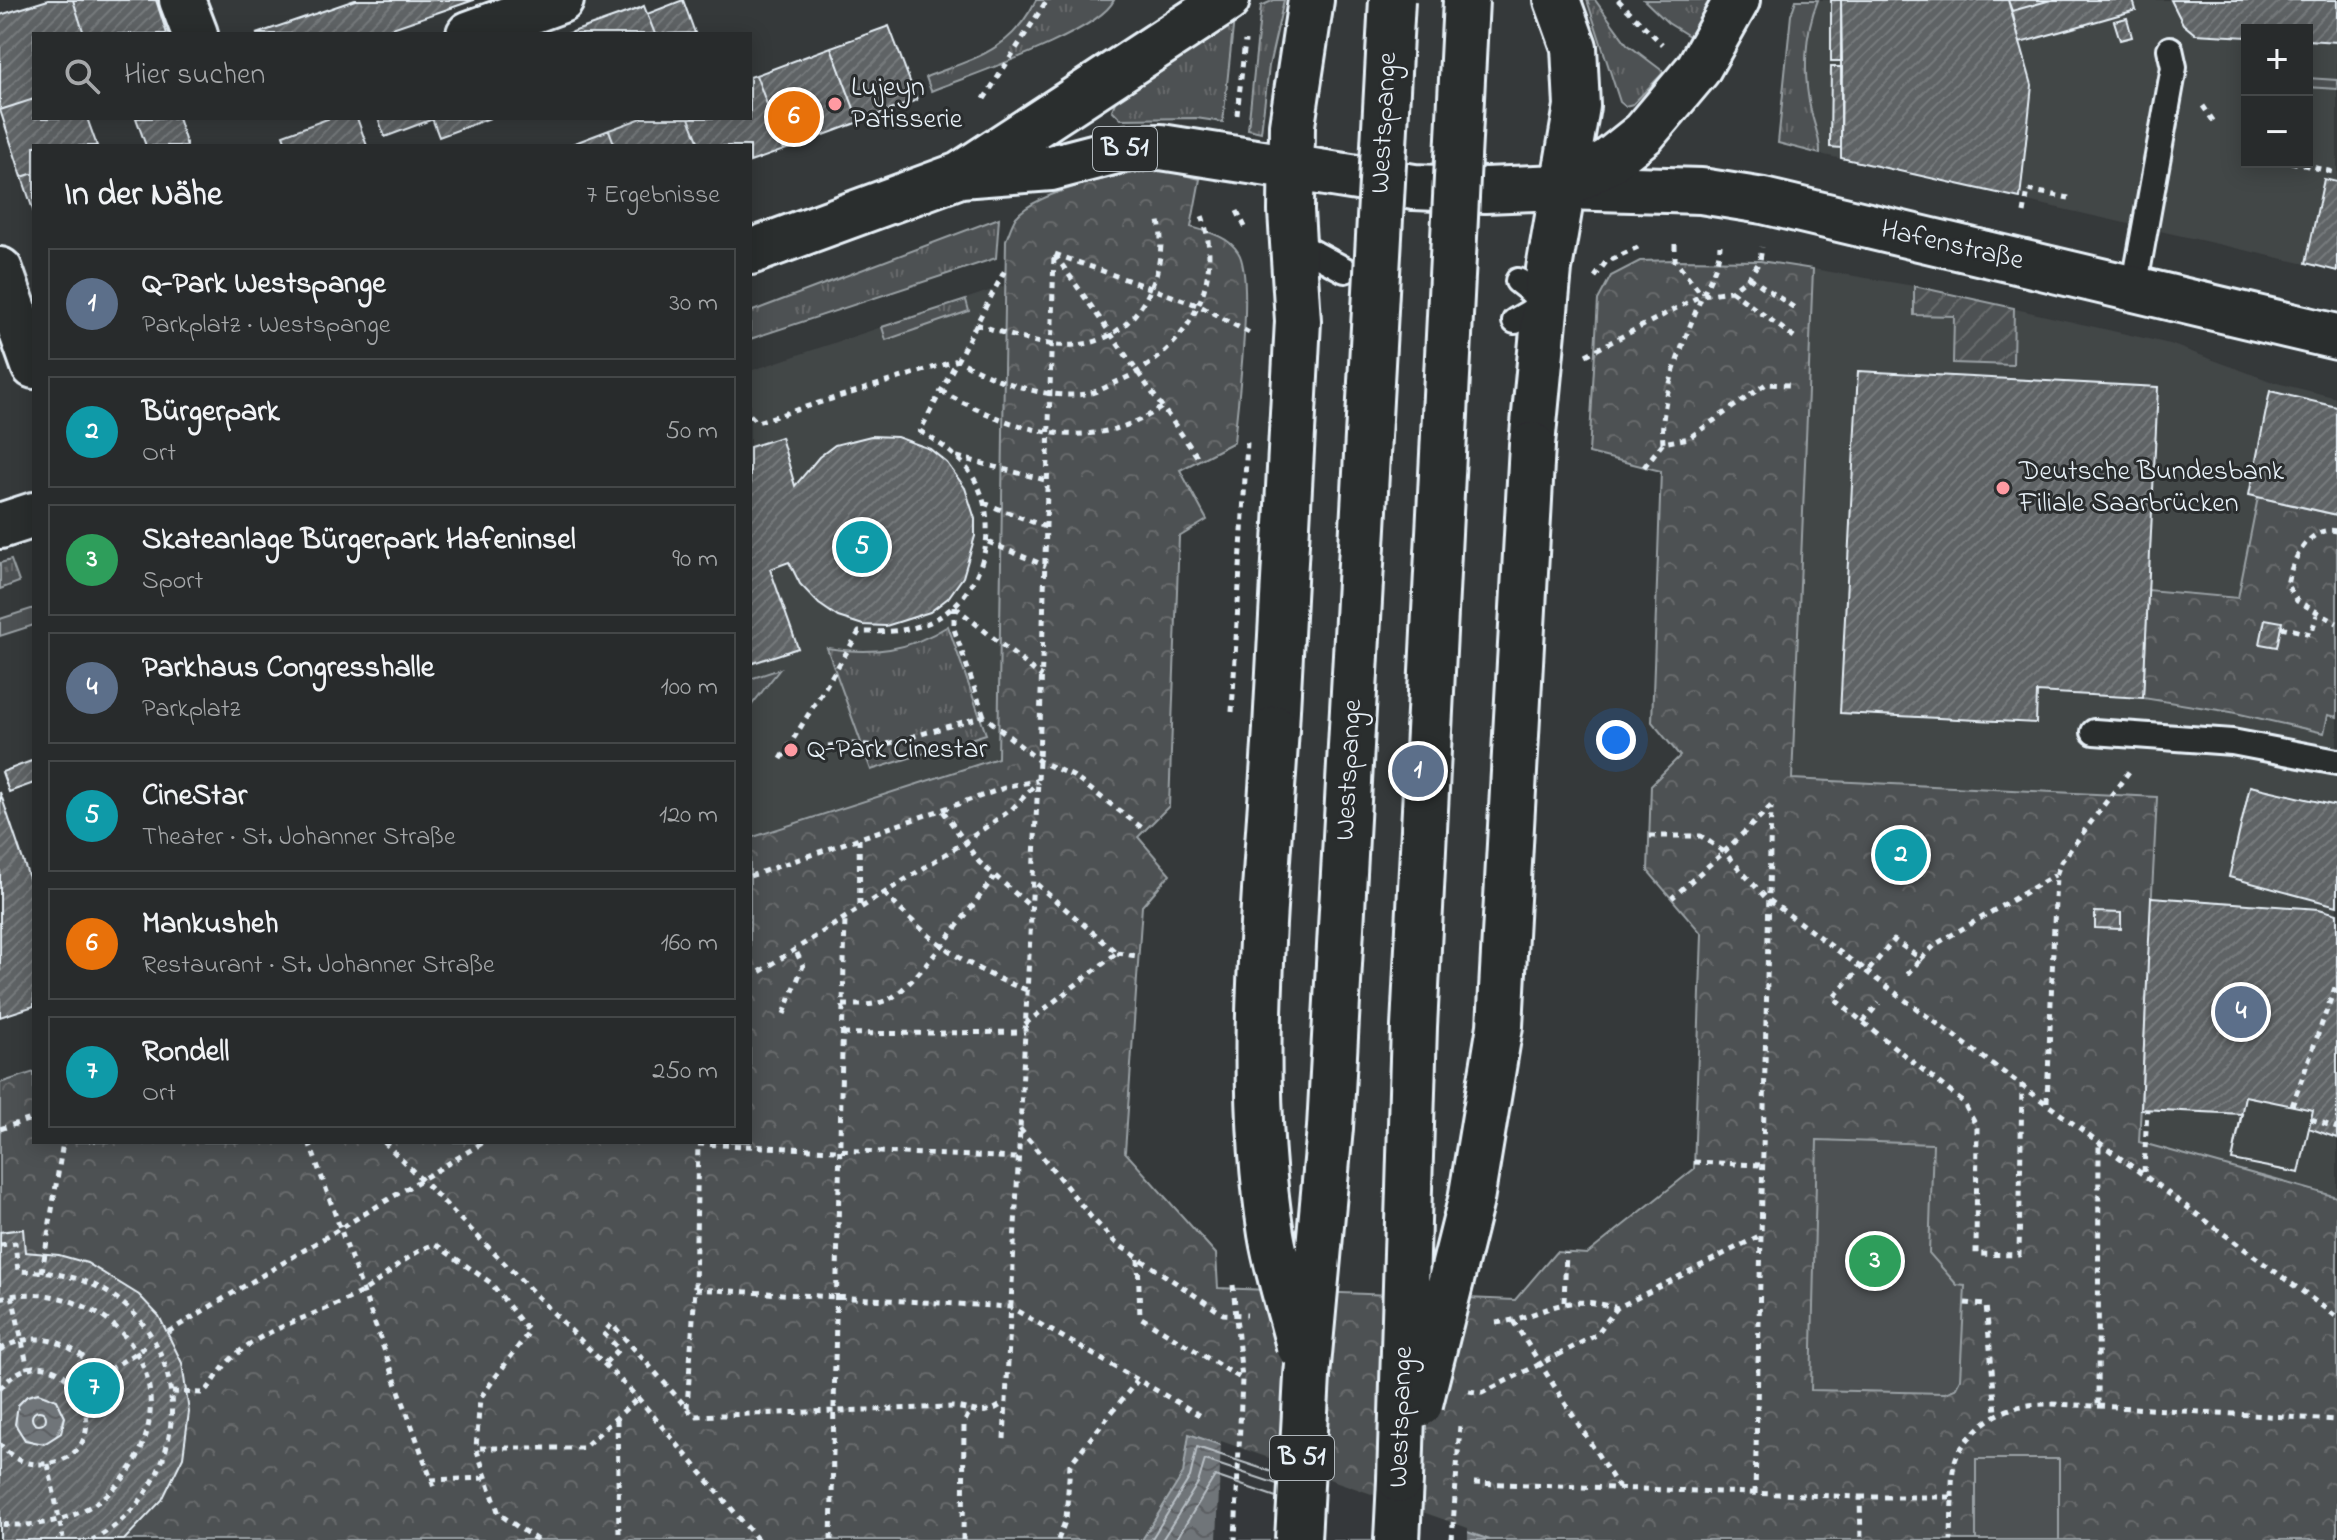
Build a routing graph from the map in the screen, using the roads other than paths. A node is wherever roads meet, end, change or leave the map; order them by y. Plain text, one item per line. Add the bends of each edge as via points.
1 (182, 0) edge
2 (561, 0) edge
3 (1311, 0) edge
4 (1392, 0) edge
5 (1466, 0) edge
6 (1557, 0) edge
7 (1737, 0) edge
8 (1189, 12) edge
9 (1237, 13) edge
10 (194, 32) edge
11 (474, 32) edge
12 (2170, 49) dead end
13 (1291, 167) junction
14 (960, 175) junction
15 (1563, 187) junction
16 (1293, 242) junction
17 (752, 251) edge
18 (0, 270) edge
19 (1345, 270) dead end
20 (2134, 289) junction
21 (2337, 337) edge
22 (32, 360) edge
23 (32, 516) edge
24 (0, 526) edge
25 (2094, 732) dead end
26 (2337, 762) edge
27 (1307, 1376) junction
28 (1400, 1480) junction
29 (1298, 1540) edge
30 (1397, 1540) edge

1 - 10 main road
2 - 11 main road
3 - 13 main road via 1295,88
4 - 27 main road, Westspange, bridge via 1330,1128
5 - 28 main road, Westspange, bridge via 1414,1027
6 - 15 main road via 1574,47 1577,106
7 - 15 main road, B 51 via 1698,69 1644,133
8 - 9 main road, B 51
8 - 14 main road, B 51
12 - 20 lane via 2174,67
13 - 14 main road, B 51 via 1161,147 1128,148 1051,168
13 - 15 main road, B 51 via 1414,187
13 - 16 main road
14 - 17 main road, B 51
15 - 20 main road, Hafenstraße via 1701,191 1763,201
15 - 28 main road, bridge via 1526,302 1532,445 1500,1026 1471,1200
16 - 19 lane
16 - 27 main road, bridge via 1298,321 1261,969 1261,1125 1271,1235
18 - 22 main road
20 - 21 main road, Hafenstraße
23 - 24 main road
25 - 26 lane via 2232,742
27 - 29 main road, Westspange / B 51, bridge
28 - 30 main road, Westspange

